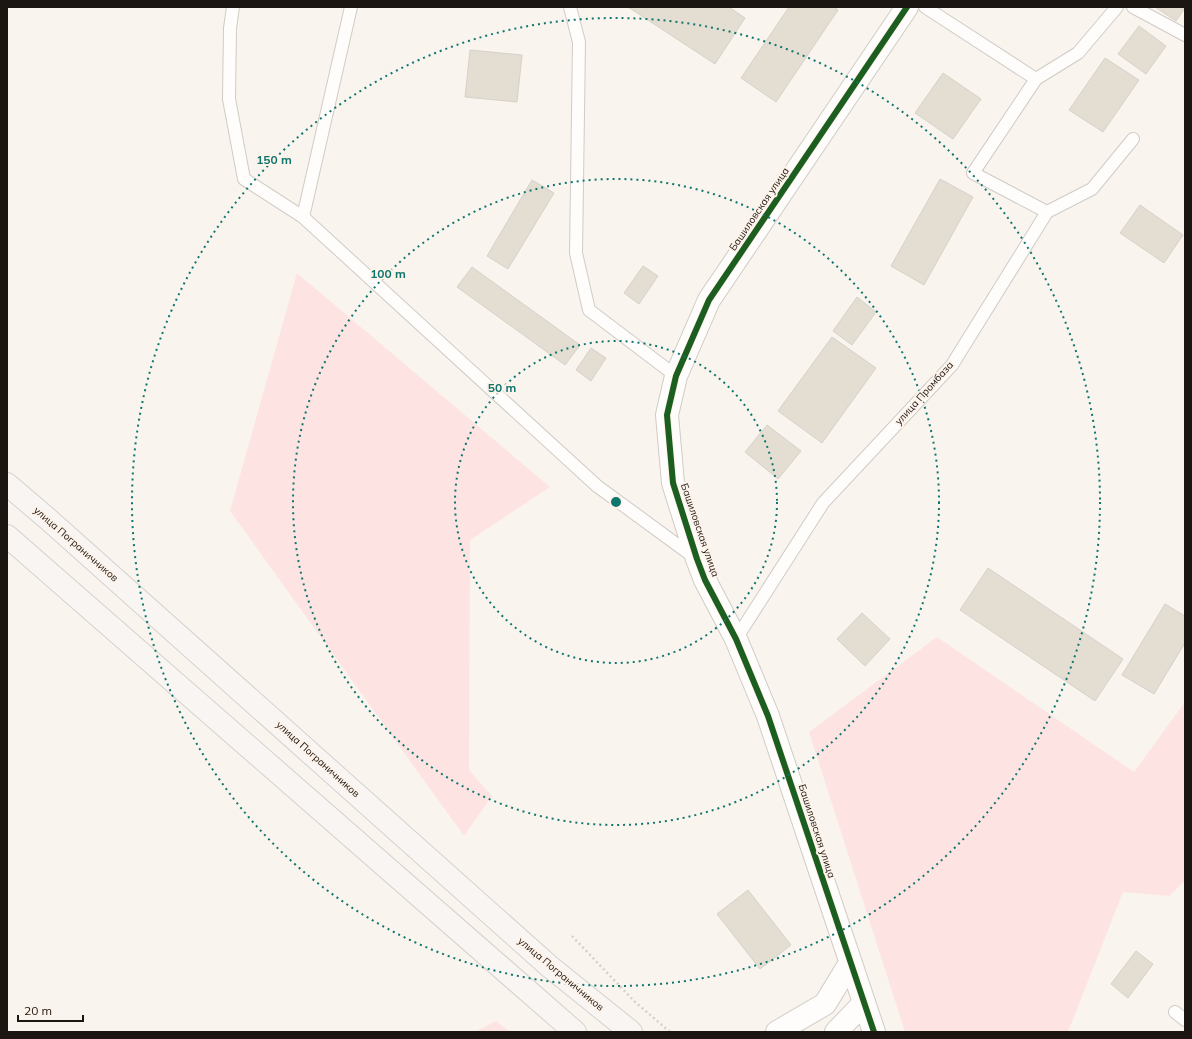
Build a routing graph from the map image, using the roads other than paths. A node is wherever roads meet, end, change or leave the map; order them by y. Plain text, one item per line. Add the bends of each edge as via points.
1 (233, 7) edge
2 (351, 7) edge
3 (570, 7) edge
4 (907, 7) edge
5 (925, 7) edge
6 (1117, 7) edge
7 (1133, 7) edge
8 (1185, 35) edge
9 (1036, 79) junction
10 (1133, 139) dead end
11 (1047, 212) junction
12 (303, 217) junction
13 (676, 376) junction
14 (7, 484) edge
15 (7, 536) edge
16 (697, 559) junction
17 (736, 639) junction
18 (850, 963) junction
19 (864, 1003) junction
20 (575, 1032) edge
21 (631, 1032) edge
22 (777, 1032) edge
23 (836, 1032) edge
24 (874, 1032) edge

1 - 12 lane via 230,28 229,99 244,179
2 - 12 lane
3 - 13 lane via 579,42 576,253 589,310
4 - 13 street, Башиловская улица via 709,300
5 - 9 lane
6 - 9 lane via 1078,53
7 - 8 lane
9 - 11 lane via 973,173
10 - 11 lane via 1092,189
11 - 17 lane, улица Промбаза via 952,365 823,503
12 - 16 lane via 597,486
13 - 16 street, Башиловская улица via 667,415 673,483
14 - 21 main road, улица Пограничников via 549,966
15 - 20 main road
16 - 17 street, Башиловская улица via 705,580
17 - 18 street, Башиловская улица via 768,716
18 - 19 street, Башиловская улица
18 - 22 street via 825,1004
19 - 23 street
19 - 24 street, Башиловская улица

